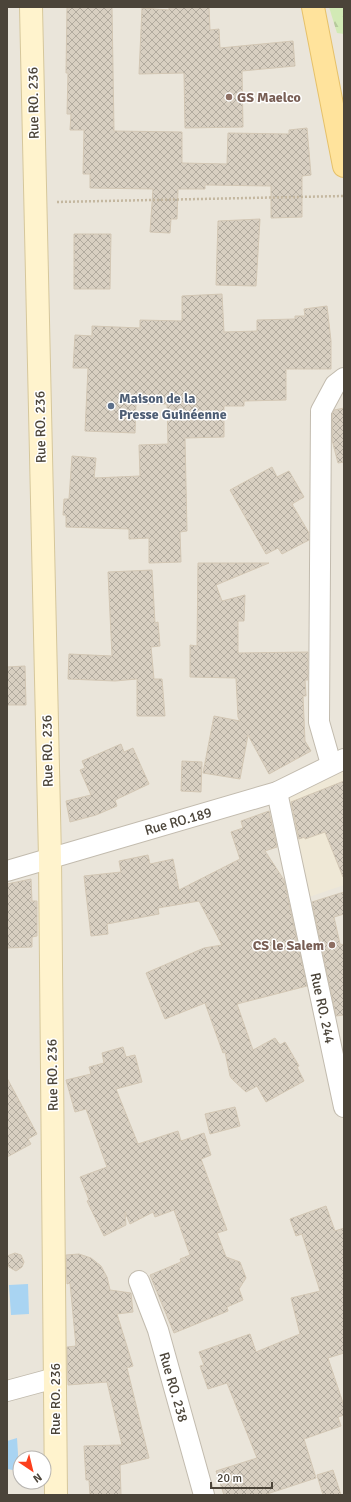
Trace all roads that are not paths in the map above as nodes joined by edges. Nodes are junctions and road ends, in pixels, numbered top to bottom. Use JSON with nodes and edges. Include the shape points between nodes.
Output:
{"nodes":[{"id":1,"x":31,"y":7,"type":"edge"},
{"id":2,"x":313,"y":7,"type":"edge"},
{"id":3,"x":344,"y":166,"type":"edge"},
{"id":4,"x":344,"y":378,"type":"edge"},
{"id":5,"x":338,"y":762,"type":"edge"},
{"id":6,"x":277,"y":792,"type":"junction"},
{"id":7,"x":50,"y":858,"type":"junction"},
{"id":8,"x":7,"y":871,"type":"edge"},
{"id":9,"x":344,"y":1107,"type":"edge"},
{"id":10,"x":139,"y":1281,"type":"dead end"},
{"id":11,"x":55,"y":1378,"type":"junction"},
{"id":12,"x":7,"y":1391,"type":"edge"},
{"id":13,"x":56,"y":1495,"type":"edge"},
{"id":14,"x":204,"y":1495,"type":"edge"}],
"edges":[{"from":1,"to":7,"type":"street","name":"Rue RO. 236"},
{"from":2,"to":3,"type":"main road"},
{"from":4,"to":5,"type":"street","via":[[335,385],[321,411],[319,722]]},
{"from":5,"to":6,"type":"street","name":"Rue RO.189"},
{"from":6,"to":7,"type":"street","name":"Rue RO.189"},
{"from":6,"to":9,"type":"street","name":"Rue RO. 244"},
{"from":7,"to":8,"type":"street","name":"Rue RO.189"},
{"from":7,"to":11,"type":"street","name":"Rue RO. 236"},
{"from":10,"to":14,"type":"street","name":"Rue RO. 238","via":[[158,1330]]},
{"from":11,"to":12,"type":"street"},
{"from":11,"to":13,"type":"street","name":"Rue RO. 236"}]}
